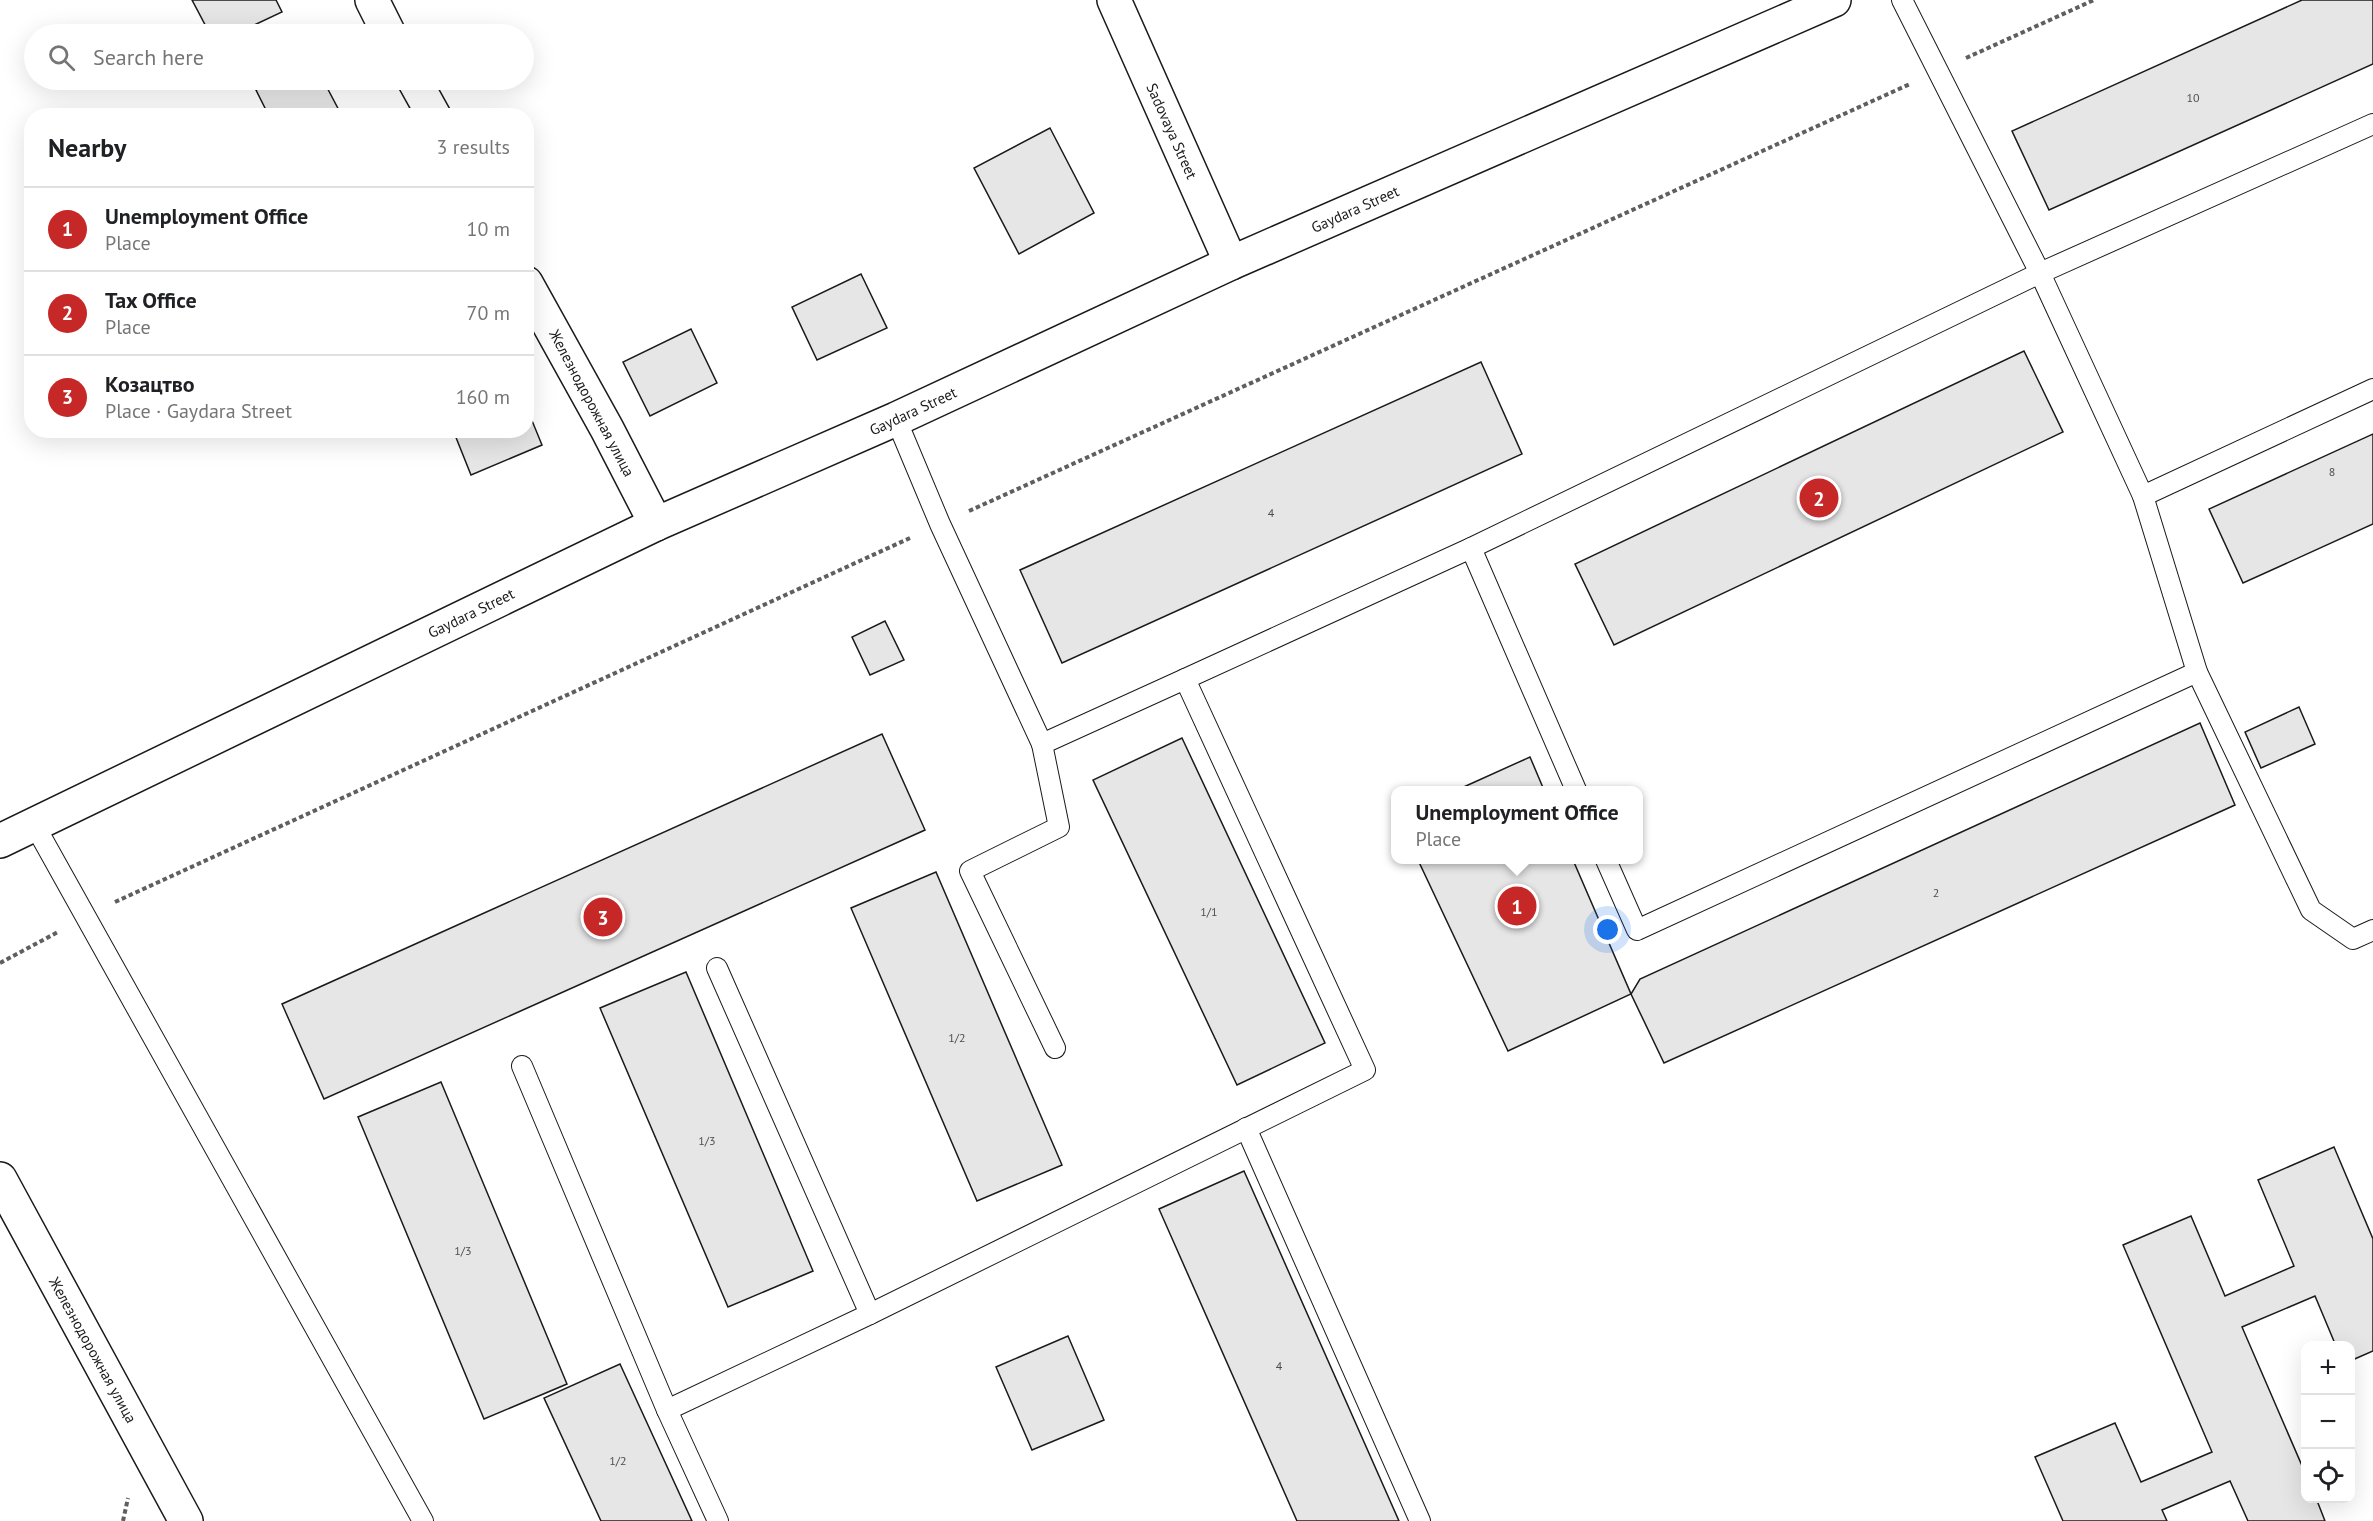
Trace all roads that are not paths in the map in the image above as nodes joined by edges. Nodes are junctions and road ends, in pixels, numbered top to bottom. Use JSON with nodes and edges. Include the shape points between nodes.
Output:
{"nodes":[{"id":1,"x":372,"y":0,"type":"edge"},
{"id":2,"x":1114,"y":0,"type":"edge"},
{"id":3,"x":1834,"y":0,"type":"edge"},
{"id":4,"x":1902,"y":0,"type":"edge"},
{"id":5,"x":384,"y":24,"type":"edge"},
{"id":6,"x":420,"y":90,"type":"edge"},
{"id":7,"x":430,"y":108,"type":"edge"},
{"id":8,"x":2373,"y":124,"type":"edge"},
{"id":9,"x":1231,"y":263,"type":"junction"},
{"id":10,"x":2040,"y":273,"type":"junction"},
{"id":11,"x":534,"y":297,"type":"edge"},
{"id":12,"x":2373,"y":389,"type":"edge"},
{"id":13,"x":896,"y":419,"type":"junction"},
{"id":14,"x":2143,"y":496,"type":"junction"},
{"id":15,"x":656,"y":524,"type":"junction"},
{"id":16,"x":1471,"y":548,"type":"junction"},
{"id":17,"x":2197,"y":672,"type":"junction"},
{"id":18,"x":1185,"y":679,"type":"junction"},
{"id":19,"x":1042,"y":744,"type":"junction"},
{"id":20,"x":1574,"y":786,"type":"edge"},
{"id":21,"x":34,"y":824,"type":"junction"},
{"id":22,"x":0,"y":841,"type":"edge"},
{"id":23,"x":1608,"y":864,"type":"edge"},
{"id":24,"x":2373,"y":930,"type":"edge"},
{"id":25,"x":717,"y":968,"type":"dead end"},
{"id":26,"x":1055,"y":1048,"type":"dead end"},
{"id":27,"x":522,"y":1066,"type":"dead end"},
{"id":28,"x":1246,"y":1128,"type":"junction"},
{"id":29,"x":0,"y":1179,"type":"edge"},
{"id":30,"x":870,"y":1314,"type":"junction"},
{"id":31,"x":667,"y":1410,"type":"junction"},
{"id":32,"x":186,"y":1521,"type":"edge"},
{"id":33,"x":423,"y":1521,"type":"edge"},
{"id":34,"x":717,"y":1521,"type":"edge"},
{"id":35,"x":1420,"y":1521,"type":"edge"}],
"edges":[{"from":1,"to":5,"type":"street"},
{"from":2,"to":9,"type":"street","name":"Sadovaya Street"},
{"from":3,"to":9,"type":"street","name":"Gaydara Street"},
{"from":4,"to":10,"type":"lane"},
{"from":6,"to":7,"type":"street"},
{"from":8,"to":10,"type":"lane"},
{"from":9,"to":13,"type":"street","name":"Gaydara Street"},
{"from":10,"to":14,"type":"lane"},
{"from":10,"to":16,"type":"lane"},
{"from":11,"to":15,"type":"street","name":"Железнодорожная улица"},
{"from":12,"to":14,"type":"lane"},
{"from":13,"to":15,"type":"street","name":"Gaydara Street"},
{"from":13,"to":19,"type":"lane"},
{"from":14,"to":17,"type":"lane"},
{"from":15,"to":21,"type":"street","name":"Gaydara Street"},
{"from":16,"to":18,"type":"lane"},
{"from":16,"to":20,"type":"lane"},
{"from":17,"to":23,"type":"lane","via":[[1637,930]]},
{"from":17,"to":24,"type":"lane","via":[[2311,910],[2353,939]]},
{"from":18,"to":19,"type":"lane"},
{"from":18,"to":28,"type":"lane","via":[[1365,1070]]},
{"from":19,"to":26,"type":"lane","via":[[1059,827],[970,871]]},
{"from":21,"to":22,"type":"street","name":"Gaydara Street"},
{"from":21,"to":33,"type":"lane"},
{"from":25,"to":30,"type":"lane"},
{"from":27,"to":31,"type":"lane"},
{"from":28,"to":30,"type":"lane"},
{"from":28,"to":35,"type":"lane"},
{"from":29,"to":32,"type":"street","name":"Железнодорожная улица"},
{"from":30,"to":31,"type":"lane"},
{"from":31,"to":34,"type":"lane"}]}
